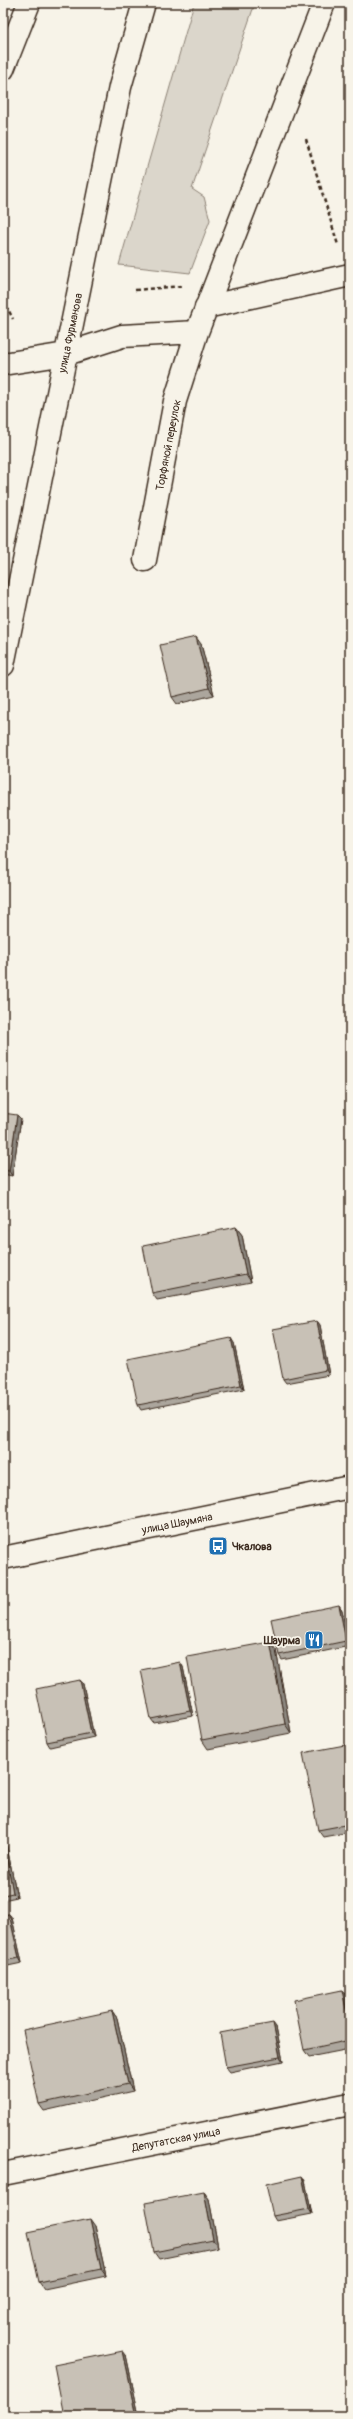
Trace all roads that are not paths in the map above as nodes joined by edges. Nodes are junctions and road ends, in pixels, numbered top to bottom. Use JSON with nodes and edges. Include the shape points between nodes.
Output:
{"nodes":[{"id":1,"x":29,"y":3,"type":"edge"},
{"id":2,"x":144,"y":3,"type":"edge"},
{"id":3,"x":324,"y":3,"type":"edge"},
{"id":4,"x":3,"y":69,"type":"edge"},
{"id":5,"x":348,"y":275,"type":"edge"},
{"id":6,"x":206,"y":307,"type":"junction"},
{"id":7,"x":197,"y":332,"type":"junction"},
{"id":8,"x":66,"y":354,"type":"junction"},
{"id":9,"x":3,"y":364,"type":"edge"},
{"id":10,"x":145,"y":560,"type":"dead end"},
{"id":11,"x":3,"y":666,"type":"edge"},
{"id":12,"x":350,"y":1487,"type":"edge"},
{"id":13,"x":3,"y":1558,"type":"edge"},
{"id":14,"x":350,"y":2104,"type":"edge"},
{"id":15,"x":3,"y":2174,"type":"edge"}],
"edges":[{"from":1,"to":4,"type":"street"},
{"from":2,"to":8,"type":"street","name":"улица Фурманова","via":[[120,87]]},
{"from":3,"to":6,"type":"street","name":"Торфяной переулок"},
{"from":5,"to":6,"type":"street"},
{"from":6,"to":7,"type":"street","name":"Торфяной переулок"},
{"from":7,"to":8,"type":"street","via":[[122,336]]},
{"from":7,"to":10,"type":"street","name":"Торфяной переулок","via":[[176,401]]},
{"from":8,"to":9,"type":"street"},
{"from":8,"to":11,"type":"street","name":"улица Фурманова"},
{"from":12,"to":13,"type":"street","name":"улица Шаумяна"},
{"from":14,"to":15,"type":"street","name":"Депутатская улица"}]}
